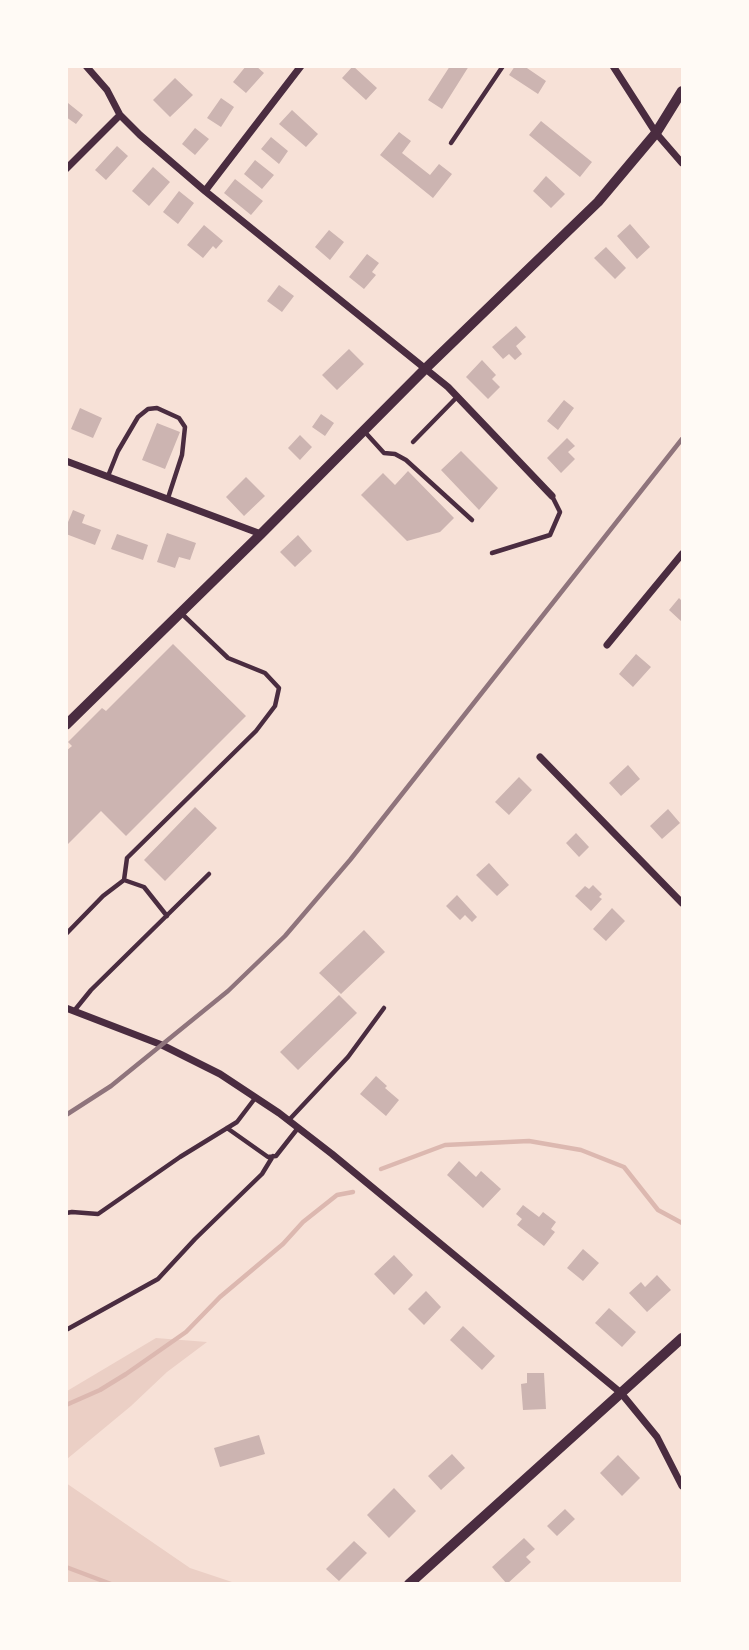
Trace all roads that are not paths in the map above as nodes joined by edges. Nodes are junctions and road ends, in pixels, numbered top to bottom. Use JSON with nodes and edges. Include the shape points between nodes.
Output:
{"nodes":[{"id":1,"x":86,"y":66,"type":"edge"},
{"id":2,"x":301,"y":66,"type":"edge"},
{"id":3,"x":503,"y":66,"type":"edge"},
{"id":4,"x":612,"y":66,"type":"edge"},
{"id":5,"x":682,"y":91,"type":"edge"},
{"id":6,"x":120,"y":114,"type":"junction"},
{"id":7,"x":656,"y":132,"type":"junction"},
{"id":8,"x":452,"y":143,"type":"dead end"},
{"id":9,"x":682,"y":163,"type":"edge"},
{"id":10,"x":66,"y":169,"type":"edge"},
{"id":11,"x":205,"y":191,"type":"junction"},
{"id":12,"x":425,"y":369,"type":"junction"},
{"id":13,"x":457,"y":397,"type":"junction"},
{"id":14,"x":364,"y":430,"type":"junction"},
{"id":15,"x":413,"y":442,"type":"dead end"},
{"id":16,"x":66,"y":461,"type":"edge"},
{"id":17,"x":108,"y":476,"type":"junction"},
{"id":18,"x":552,"y":496,"type":"joint"},
{"id":19,"x":168,"y":498,"type":"junction"},
{"id":20,"x":472,"y":520,"type":"dead end"},
{"id":21,"x":261,"y":534,"type":"junction"},
{"id":22,"x":492,"y":553,"type":"dead end"},
{"id":23,"x":682,"y":555,"type":"edge"},
{"id":24,"x":181,"y":613,"type":"junction"},
{"id":25,"x":607,"y":645,"type":"dead end"},
{"id":26,"x":72,"y":712,"type":"edge"},
{"id":27,"x":66,"y":725,"type":"edge"},
{"id":28,"x":540,"y":757,"type":"dead end"},
{"id":29,"x":209,"y":874,"type":"dead end"},
{"id":30,"x":124,"y":880,"type":"junction"},
{"id":31,"x":682,"y":903,"type":"edge"},
{"id":32,"x":167,"y":916,"type":"junction"},
{"id":33,"x":66,"y":934,"type":"edge"},
{"id":34,"x":384,"y":1008,"type":"dead end"},
{"id":35,"x":71,"y":1009,"type":"edge"},
{"id":36,"x":256,"y":1097,"type":"junction"},
{"id":37,"x":288,"y":1121,"type":"junction"},
{"id":38,"x":227,"y":1128,"type":"junction"},
{"id":39,"x":298,"y":1128,"type":"junction"},
{"id":40,"x":273,"y":1156,"type":"junction"},
{"id":41,"x":66,"y":1213,"type":"edge"},
{"id":42,"x":66,"y":1329,"type":"edge"},
{"id":43,"x":682,"y":1338,"type":"edge"},
{"id":44,"x":621,"y":1393,"type":"junction"},
{"id":45,"x":682,"y":1486,"type":"edge"},
{"id":46,"x":409,"y":1584,"type":"edge"}],
"edges":[{"from":1,"to":6,"type":"street"},
{"from":2,"to":11,"type":"street"},
{"from":3,"to":8,"type":"lane"},
{"from":4,"to":7,"type":"street"},
{"from":5,"to":7,"type":"street"},
{"from":6,"to":10,"type":"street"},
{"from":6,"to":11,"type":"street"},
{"from":7,"to":9,"type":"street"},
{"from":7,"to":12,"type":"street","via":[[598,202]]},
{"from":11,"to":12,"type":"street"},
{"from":12,"to":13,"type":"street"},
{"from":12,"to":14,"type":"street"},
{"from":13,"to":15,"type":"lane"},
{"from":13,"to":18,"type":"street"},
{"from":14,"to":20,"type":"lane","via":[[384,453],[406,460]]},
{"from":14,"to":21,"type":"street"},
{"from":16,"to":17,"type":"street"},
{"from":17,"to":19,"type":"street"},
{"from":17,"to":19,"type":"lane","via":[[138,417],[157,408],[179,418],[185,427],[182,455]]},
{"from":18,"to":22,"type":"lane","via":[[560,512],[550,535]]},
{"from":19,"to":21,"type":"street"},
{"from":21,"to":24,"type":"street"},
{"from":23,"to":25,"type":"street"},
{"from":24,"to":26,"type":"street"},
{"from":24,"to":30,"type":"lane","via":[[228,658],[265,673],[279,688],[275,706],[256,731],[127,858]]},
{"from":26,"to":27,"type":"street"},
{"from":28,"to":31,"type":"street"},
{"from":29,"to":32,"type":"lane"},
{"from":30,"to":32,"type":"lane","via":[[144,887]]},
{"from":30,"to":33,"type":"lane"},
{"from":32,"to":35,"type":"lane"},
{"from":34,"to":37,"type":"lane","via":[[348,1057]]},
{"from":35,"to":36,"type":"street","via":[[162,1045]]},
{"from":36,"to":37,"type":"street"},
{"from":36,"to":38,"type":"lane"},
{"from":37,"to":39,"type":"street"},
{"from":38,"to":40,"type":"lane"},
{"from":38,"to":41,"type":"lane","via":[[98,1214]]},
{"from":39,"to":40,"type":"lane"},
{"from":39,"to":44,"type":"street"},
{"from":40,"to":42,"type":"lane","via":[[262,1174],[158,1279]]},
{"from":43,"to":44,"type":"street"},
{"from":44,"to":45,"type":"street","via":[[657,1437]]},
{"from":44,"to":46,"type":"street"}]}
